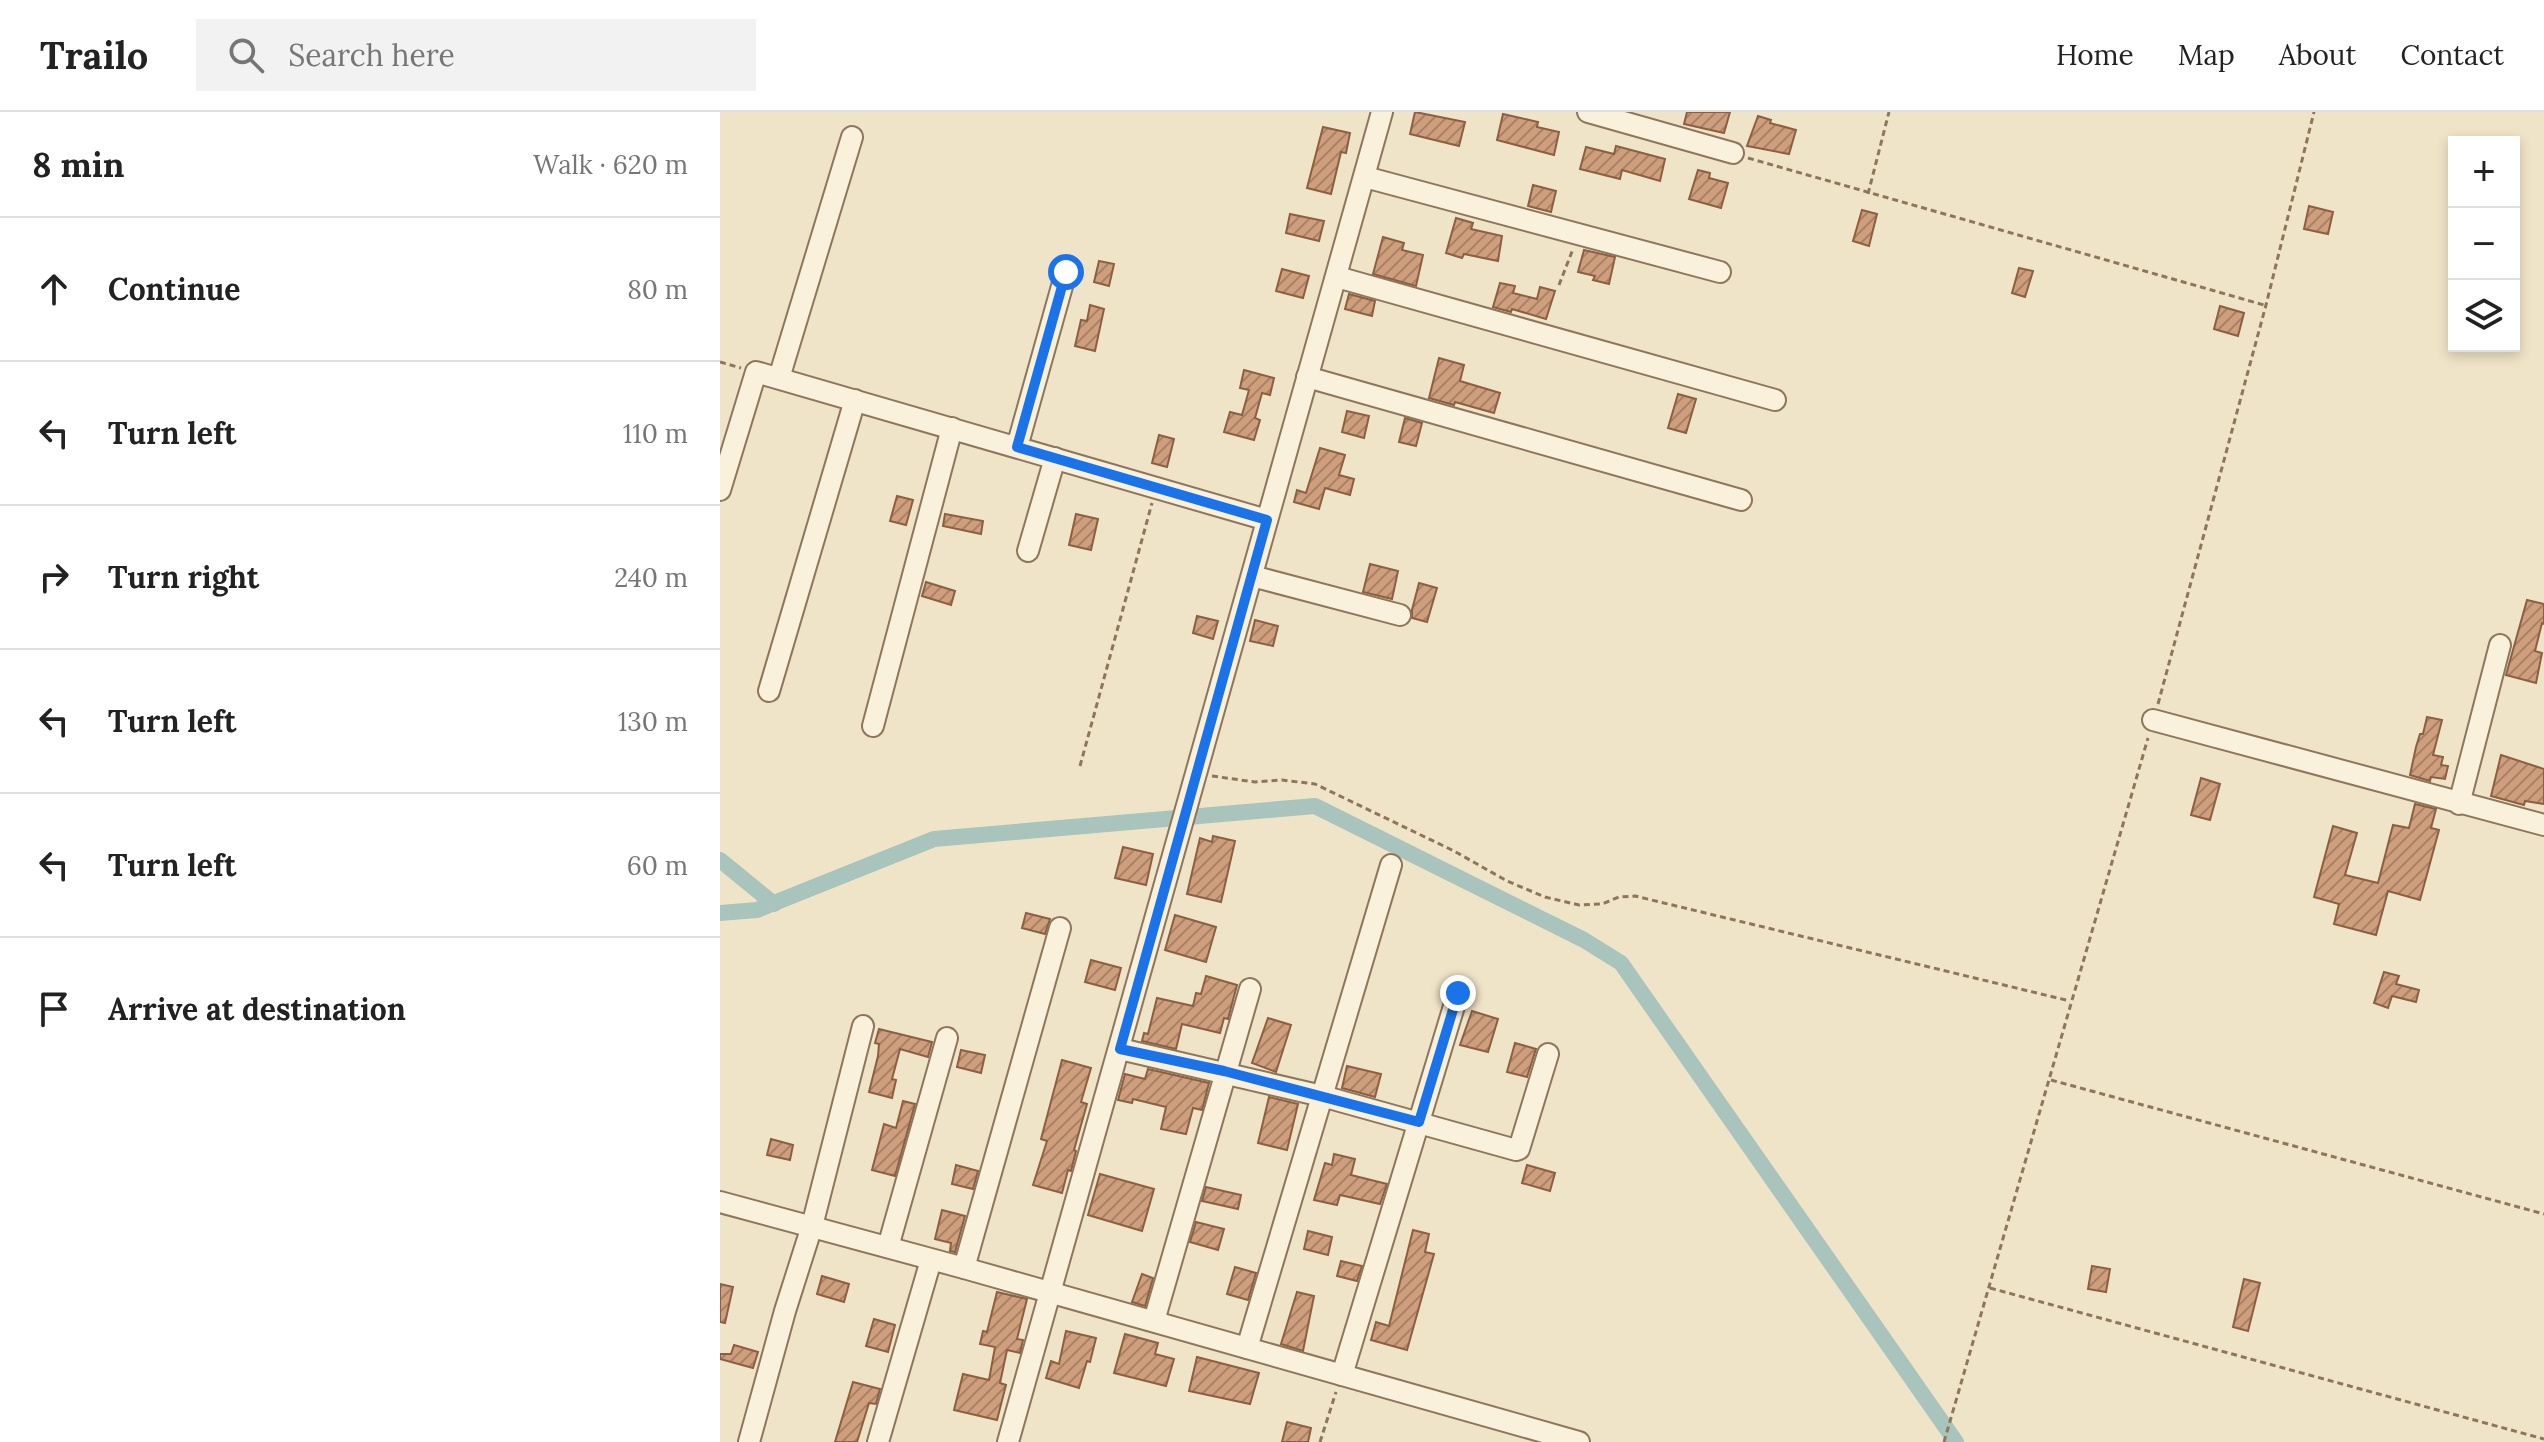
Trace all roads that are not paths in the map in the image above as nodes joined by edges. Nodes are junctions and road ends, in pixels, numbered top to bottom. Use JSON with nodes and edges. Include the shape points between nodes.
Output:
{"nodes":[{"id":1,"x":1382,"y":112,"type":"edge"},
{"id":2,"x":1588,"y":112,"type":"edge"},
{"id":3,"x":852,"y":137,"type":"dead end"},
{"id":4,"x":1733,"y":153,"type":"road end"},
{"id":5,"x":1365,"y":177,"type":"junction"},
{"id":6,"x":1066,"y":272,"type":"dead end"},
{"id":7,"x":1720,"y":272,"type":"dead end"},
{"id":8,"x":1337,"y":277,"type":"junction"},
{"id":9,"x":1307,"y":377,"type":"junction"},
{"id":10,"x":779,"y":378,"type":"junction"},
{"id":11,"x":855,"y":400,"type":"junction"},
{"id":12,"x":1775,"y":400,"type":"dead end"},
{"id":13,"x":952,"y":428,"type":"junction"},
{"id":14,"x":1017,"y":447,"type":"junction"},
{"id":15,"x":1055,"y":458,"type":"junction"},
{"id":16,"x":720,"y":490,"type":"edge"},
{"id":17,"x":1741,"y":500,"type":"dead end"},
{"id":18,"x":1267,"y":520,"type":"junction"},
{"id":19,"x":1028,"y":551,"type":"dead end"},
{"id":20,"x":1252,"y":576,"type":"junction"},
{"id":21,"x":1400,"y":615,"type":"dead end"},
{"id":22,"x":2500,"y":645,"type":"dead end"},
{"id":23,"x":769,"y":691,"type":"dead end"},
{"id":24,"x":2153,"y":720,"type":"dead end"},
{"id":25,"x":873,"y":726,"type":"dead end"},
{"id":26,"x":2459,"y":804,"type":"junction"},
{"id":27,"x":2544,"y":825,"type":"edge"},
{"id":28,"x":1391,"y":865,"type":"dead end"},
{"id":29,"x":1060,"y":928,"type":"dead end"},
{"id":30,"x":1250,"y":989,"type":"dead end"},
{"id":31,"x":1458,"y":993,"type":"dead end"},
{"id":32,"x":863,"y":1026,"type":"dead end"},
{"id":33,"x":947,"y":1038,"type":"dead end"},
{"id":34,"x":1120,"y":1049,"type":"junction"},
{"id":35,"x":1548,"y":1054,"type":"dead end"},
{"id":36,"x":1224,"y":1071,"type":"junction"},
{"id":37,"x":1322,"y":1096,"type":"junction"},
{"id":38,"x":1419,"y":1122,"type":"junction"},
{"id":39,"x":720,"y":1202,"type":"edge"},
{"id":40,"x":812,"y":1226,"type":"junction"},
{"id":41,"x":888,"y":1247,"type":"junction"},
{"id":42,"x":931,"y":1260,"type":"junction"},
{"id":43,"x":964,"y":1268,"type":"junction"},
{"id":44,"x":1050,"y":1293,"type":"junction"},
{"id":45,"x":1154,"y":1321,"type":"junction"},
{"id":46,"x":1247,"y":1348,"type":"junction"},
{"id":47,"x":1342,"y":1375,"type":"junction"},
{"id":48,"x":749,"y":1442,"type":"edge"},
{"id":49,"x":878,"y":1442,"type":"edge"},
{"id":50,"x":1008,"y":1442,"type":"edge"},
{"id":51,"x":1579,"y":1442,"type":"edge"}],
"edges":[{"from":1,"to":5,"type":"street"},
{"from":2,"to":4,"type":"street"},
{"from":3,"to":10,"type":"street"},
{"from":5,"to":7,"type":"street"},
{"from":5,"to":8,"type":"street"},
{"from":6,"to":14,"type":"street"},
{"from":8,"to":9,"type":"street"},
{"from":8,"to":12,"type":"street"},
{"from":9,"to":17,"type":"street"},
{"from":9,"to":18,"type":"street"},
{"from":10,"to":11,"type":"street"},
{"from":10,"to":16,"type":"street","via":[[756,372]]},
{"from":11,"to":13,"type":"street"},
{"from":11,"to":23,"type":"street"},
{"from":13,"to":14,"type":"street"},
{"from":13,"to":25,"type":"street"},
{"from":14,"to":15,"type":"street"},
{"from":15,"to":18,"type":"street"},
{"from":15,"to":19,"type":"street"},
{"from":18,"to":20,"type":"street"},
{"from":20,"to":21,"type":"street"},
{"from":20,"to":34,"type":"street"},
{"from":22,"to":26,"type":"street"},
{"from":24,"to":26,"type":"street"},
{"from":26,"to":27,"type":"street"},
{"from":28,"to":37,"type":"street"},
{"from":29,"to":43,"type":"street"},
{"from":30,"to":36,"type":"street"},
{"from":31,"to":38,"type":"street"},
{"from":32,"to":40,"type":"street"},
{"from":33,"to":41,"type":"street"},
{"from":34,"to":36,"type":"street"},
{"from":34,"to":44,"type":"street"},
{"from":35,"to":38,"type":"street","via":[[1519,1149]]},
{"from":36,"to":37,"type":"street"},
{"from":36,"to":45,"type":"street"},
{"from":37,"to":38,"type":"street"},
{"from":37,"to":46,"type":"street"},
{"from":38,"to":47,"type":"street"},
{"from":39,"to":40,"type":"street"},
{"from":40,"to":41,"type":"street"},
{"from":40,"to":48,"type":"street"},
{"from":41,"to":42,"type":"street"},
{"from":42,"to":43,"type":"street"},
{"from":42,"to":49,"type":"street"},
{"from":43,"to":44,"type":"street"},
{"from":44,"to":45,"type":"street"},
{"from":44,"to":50,"type":"street"},
{"from":45,"to":46,"type":"street"},
{"from":46,"to":47,"type":"street"},
{"from":47,"to":51,"type":"street"}]}
